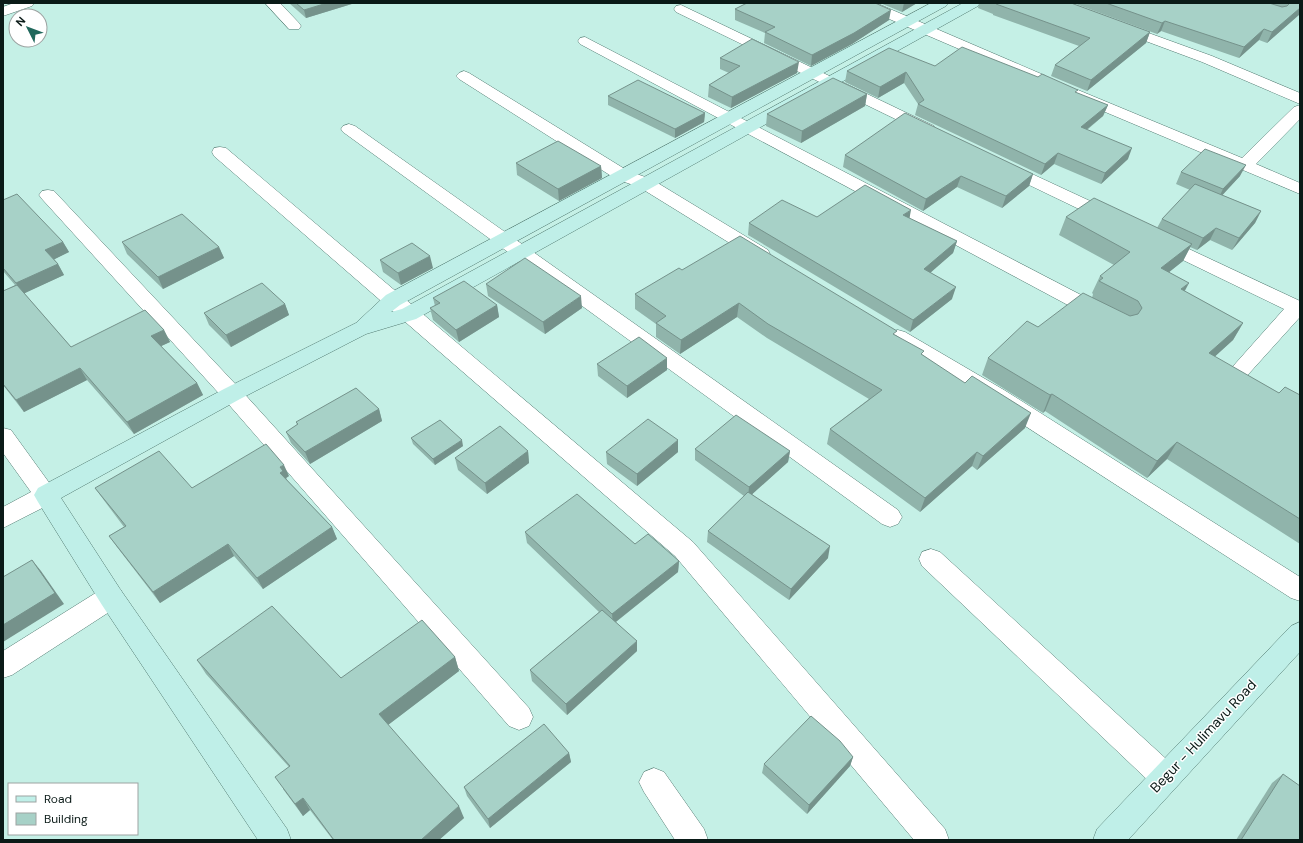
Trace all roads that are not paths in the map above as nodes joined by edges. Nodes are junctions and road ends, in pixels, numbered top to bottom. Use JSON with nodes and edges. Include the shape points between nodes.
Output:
{"nodes":[{"id":1,"x":27,"y":3,"type":"edge"},
{"id":2,"x":272,"y":3,"type":"edge"},
{"id":3,"x":864,"y":3,"type":"edge"},
{"id":4,"x":941,"y":3,"type":"edge"},
{"id":5,"x":973,"y":3,"type":"edge"},
{"id":6,"x":681,"y":9,"type":"dead end"},
{"id":7,"x":3,"y":12,"type":"edge"},
{"id":8,"x":907,"y":21,"type":"junction"},
{"id":9,"x":1107,"y":22,"type":"edge"},
{"id":10,"x":294,"y":26,"type":"dead end"},
{"id":11,"x":925,"y":29,"type":"junction"},
{"id":12,"x":586,"y":41,"type":"dead end"},
{"id":13,"x":812,"y":73,"type":"junction"},
{"id":14,"x":464,"y":76,"type":"dead end"},
{"id":15,"x":830,"y":82,"type":"junction"},
{"id":16,"x":1300,"y":99,"type":"edge"},
{"id":17,"x":1300,"y":110,"type":"edge"},
{"id":18,"x":730,"y":117,"type":"junction"},
{"id":19,"x":748,"y":127,"type":"junction"},
{"id":20,"x":350,"y":129,"type":"dead end"},
{"id":21,"x":945,"y":137,"type":"edge"},
{"id":22,"x":220,"y":152,"type":"dead end"},
{"id":23,"x":988,"y":158,"type":"edge"},
{"id":24,"x":1244,"y":166,"type":"junction"},
{"id":25,"x":622,"y":175,"type":"junction"},
{"id":26,"x":645,"y":183,"type":"junction"},
{"id":27,"x":1300,"y":189,"type":"edge"},
{"id":28,"x":48,"y":194,"type":"dead end"},
{"id":29,"x":1124,"y":224,"type":"edge"},
{"id":30,"x":1146,"y":235,"type":"edge"},
{"id":31,"x":504,"y":239,"type":"junction"},
{"id":32,"x":522,"y":252,"type":"junction"},
{"id":33,"x":779,"y":266,"type":"edge"},
{"id":34,"x":393,"y":300,"type":"junction"},
{"id":35,"x":1298,"y":308,"type":"edge"},
{"id":36,"x":409,"y":314,"type":"junction"},
{"id":37,"x":1115,"y":322,"type":"edge"},
{"id":38,"x":881,"y":327,"type":"edge"},
{"id":39,"x":359,"y":329,"type":"junction"},
{"id":40,"x":1238,"y":373,"type":"edge"},
{"id":41,"x":232,"y":394,"type":"junction"},
{"id":42,"x":3,"y":436,"type":"edge"},
{"id":43,"x":46,"y":496,"type":"junction"},
{"id":44,"x":890,"y":517,"type":"dead end"},
{"id":45,"x":3,"y":518,"type":"edge"},
{"id":46,"x":931,"y":559,"type":"dead end"},
{"id":47,"x":1300,"y":590,"type":"edge"},
{"id":48,"x":111,"y":597,"type":"junction"},
{"id":49,"x":1300,"y":634,"type":"edge"},
{"id":50,"x":3,"y":666,"type":"edge"},
{"id":51,"x":519,"y":717,"type":"dead end"},
{"id":52,"x":1165,"y":777,"type":"junction"},
{"id":53,"x":654,"y":782,"type":"dead end"},
{"id":54,"x":276,"y":840,"type":"edge"},
{"id":55,"x":693,"y":840,"type":"edge"},
{"id":56,"x":934,"y":840,"type":"edge"},
{"id":57,"x":1108,"y":840,"type":"edge"}],
"edges":[{"from":1,"to":7,"type":"street"},
{"from":2,"to":10,"type":"street"},
{"from":3,"to":8,"type":"street"},
{"from":4,"to":8,"type":"street"},
{"from":5,"to":11,"type":"street"},
{"from":6,"to":13,"type":"street"},
{"from":8,"to":11,"type":"street"},
{"from":8,"to":13,"type":"street"},
{"from":9,"to":16,"type":"street","via":[[1289,88]]},
{"from":11,"to":15,"type":"street"},
{"from":11,"to":24,"type":"street"},
{"from":12,"to":18,"type":"street"},
{"from":13,"to":15,"type":"street"},
{"from":13,"to":18,"type":"street"},
{"from":14,"to":25,"type":"street"},
{"from":15,"to":19,"type":"street"},
{"from":15,"to":21,"type":"street"},
{"from":17,"to":24,"type":"street"},
{"from":18,"to":19,"type":"street"},
{"from":18,"to":25,"type":"street"},
{"from":19,"to":26,"type":"street"},
{"from":19,"to":37,"type":"street"},
{"from":20,"to":31,"type":"street"},
{"from":22,"to":34,"type":"street"},
{"from":23,"to":29,"type":"street"},
{"from":24,"to":27,"type":"street"},
{"from":25,"to":26,"type":"street"},
{"from":25,"to":31,"type":"street"},
{"from":26,"to":32,"type":"street"},
{"from":26,"to":33,"type":"street"},
{"from":28,"to":41,"type":"street"},
{"from":30,"to":35,"type":"street"},
{"from":31,"to":32,"type":"street"},
{"from":31,"to":34,"type":"street"},
{"from":32,"to":36,"type":"street"},
{"from":32,"to":44,"type":"street"},
{"from":34,"to":36,"type":"street"},
{"from":34,"to":39,"type":"street"},
{"from":35,"to":40,"type":"street"},
{"from":36,"to":39,"type":"street"},
{"from":36,"to":56,"type":"street","via":[[684,549]]},
{"from":38,"to":47,"type":"street","via":[[996,396]]},
{"from":39,"to":41,"type":"street"},
{"from":41,"to":43,"type":"street"},
{"from":41,"to":51,"type":"street"},
{"from":42,"to":43,"type":"street"},
{"from":43,"to":45,"type":"street"},
{"from":43,"to":48,"type":"street"},
{"from":46,"to":52,"type":"street"},
{"from":48,"to":50,"type":"street"},
{"from":48,"to":54,"type":"street"},
{"from":49,"to":52,"type":"street","name":"Begur - Hulimavu Road"},
{"from":52,"to":57,"type":"street","name":"Begur - Hulimavu Road"},
{"from":53,"to":55,"type":"street"}]}
